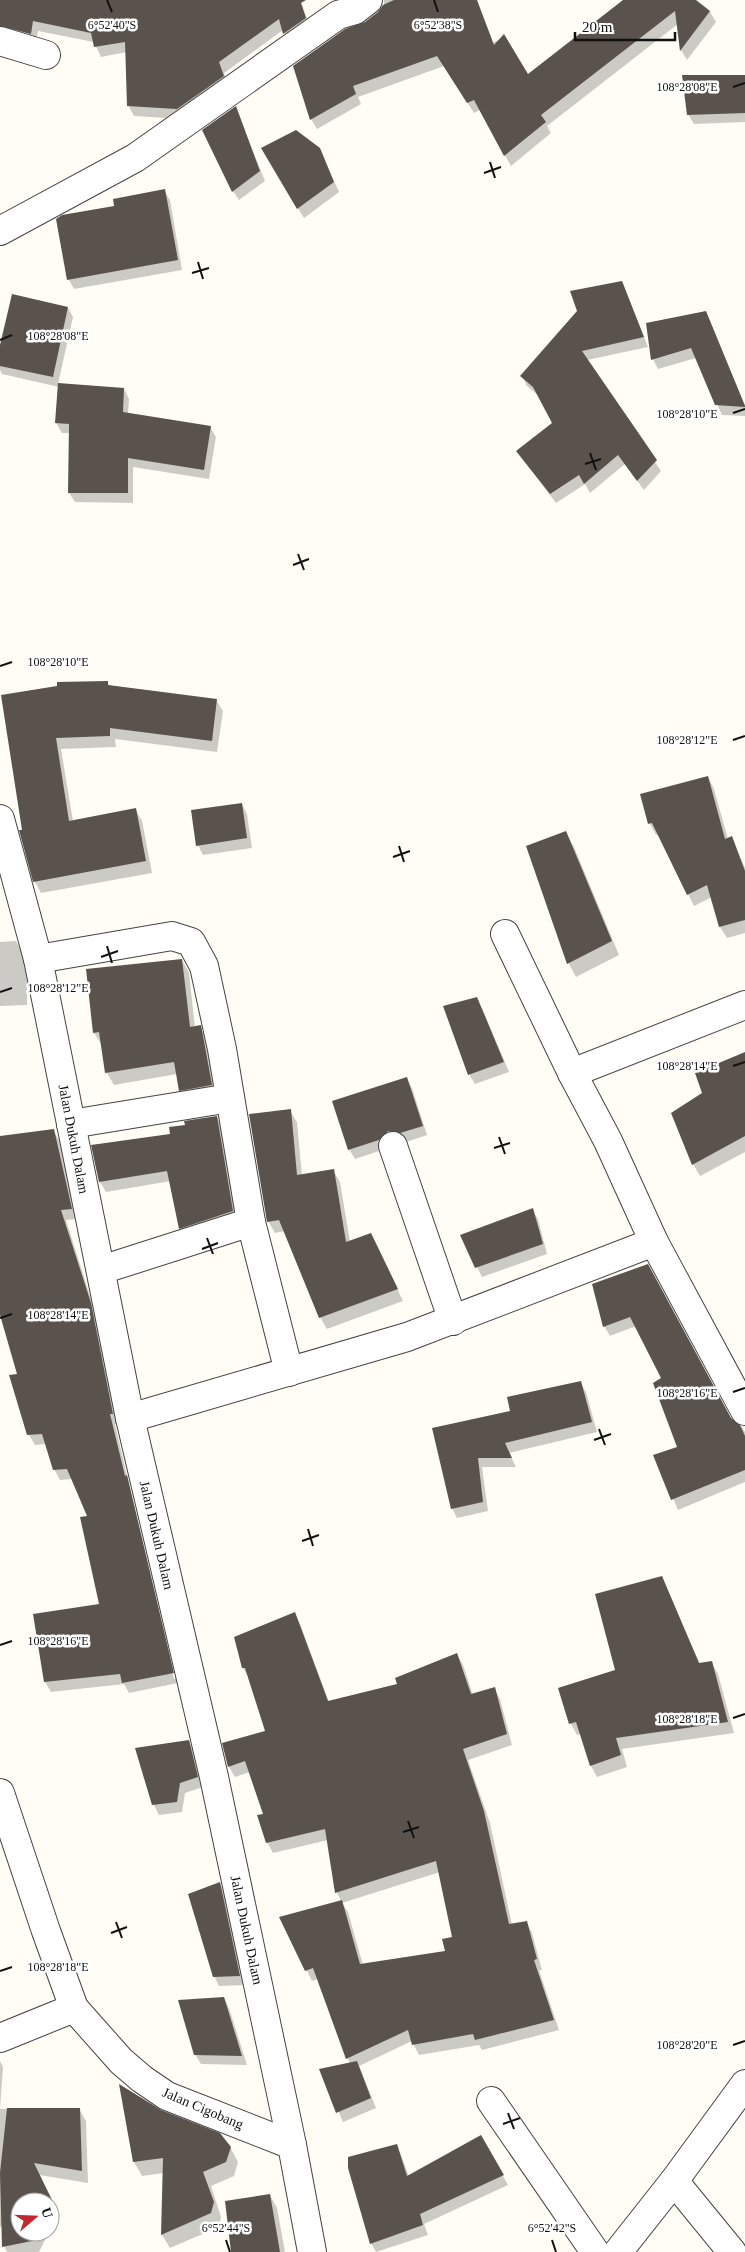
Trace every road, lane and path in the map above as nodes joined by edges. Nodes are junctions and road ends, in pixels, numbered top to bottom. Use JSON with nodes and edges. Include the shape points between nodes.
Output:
{"nodes":[{"id":1,"x":366,"y":1,"type":"edge"},
{"id":2,"x":0,"y":41,"type":"edge"},
{"id":3,"x":46,"y":55,"type":"dead end"},
{"id":4,"x":0,"y":230,"type":"edge"},
{"id":5,"x":0,"y":819,"type":"edge"},
{"id":6,"x":505,"y":934,"type":"dead end"},
{"id":7,"x":38,"y":959,"type":"junction"},
{"id":8,"x":745,"y":1005,"type":"edge"},
{"id":9,"x":572,"y":1073,"type":"junction"},
{"id":10,"x":230,"y":1098,"type":"junction"},
{"id":11,"x":71,"y":1124,"type":"junction"},
{"id":12,"x":393,"y":1146,"type":"dead end"},
{"id":13,"x":251,"y":1222,"type":"junction"},
{"id":14,"x":654,"y":1242,"type":"junction"},
{"id":15,"x":100,"y":1270,"type":"junction"},
{"id":16,"x":453,"y":1321,"type":"junction"},
{"id":17,"x":289,"y":1372,"type":"junction"},
{"id":18,"x":745,"y":1411,"type":"edge"},
{"id":19,"x":130,"y":1418,"type":"junction"},
{"id":20,"x":0,"y":1793,"type":"edge"},
{"id":21,"x":74,"y":2008,"type":"junction"},
{"id":22,"x":0,"y":2038,"type":"edge"},
{"id":23,"x":745,"y":2084,"type":"edge"},
{"id":24,"x":491,"y":2101,"type":"dead end"},
{"id":25,"x":292,"y":2145,"type":"junction"},
{"id":26,"x":674,"y":2181,"type":"junction"},
{"id":27,"x":312,"y":2252,"type":"edge"},
{"id":28,"x":595,"y":2252,"type":"edge"},
{"id":29,"x":618,"y":2252,"type":"edge"},
{"id":30,"x":732,"y":2252,"type":"edge"}],
"edges":[{"from":1,"to":4,"type":"street","via":[[355,10],[338,15],[135,158]]},
{"from":2,"to":3,"type":"street"},
{"from":5,"to":7,"type":"street","name":"Jalan Dukuh Dalam"},
{"from":6,"to":9,"type":"street"},
{"from":7,"to":10,"type":"street","via":[[172,936],[191,942],[204,966]]},
{"from":7,"to":11,"type":"street","name":"Jalan Dukuh Dalam"},
{"from":8,"to":9,"type":"street"},
{"from":9,"to":14,"type":"street","via":[[608,1141]]},
{"from":10,"to":11,"type":"street"},
{"from":10,"to":13,"type":"street"},
{"from":11,"to":15,"type":"street","name":"Jalan Dukuh Dalam"},
{"from":12,"to":16,"type":"street"},
{"from":13,"to":15,"type":"street"},
{"from":13,"to":17,"type":"street"},
{"from":14,"to":16,"type":"street"},
{"from":14,"to":18,"type":"street"},
{"from":15,"to":19,"type":"street","name":"Jalan Dukuh Dalam"},
{"from":16,"to":17,"type":"street"},
{"from":17,"to":19,"type":"street"},
{"from":19,"to":25,"type":"street","name":"Jalan Dukuh Dalam","via":[[214,1777]]},
{"from":20,"to":21,"type":"street"},
{"from":21,"to":22,"type":"street"},
{"from":21,"to":25,"type":"street","name":"Jalan Cigobang","via":[[121,2061],[167,2096]]},
{"from":23,"to":26,"type":"street"},
{"from":24,"to":28,"type":"street"},
{"from":25,"to":27,"type":"street","name":"Jalan Dukuh Dalam"},
{"from":26,"to":29,"type":"street"},
{"from":26,"to":30,"type":"street"}]}
